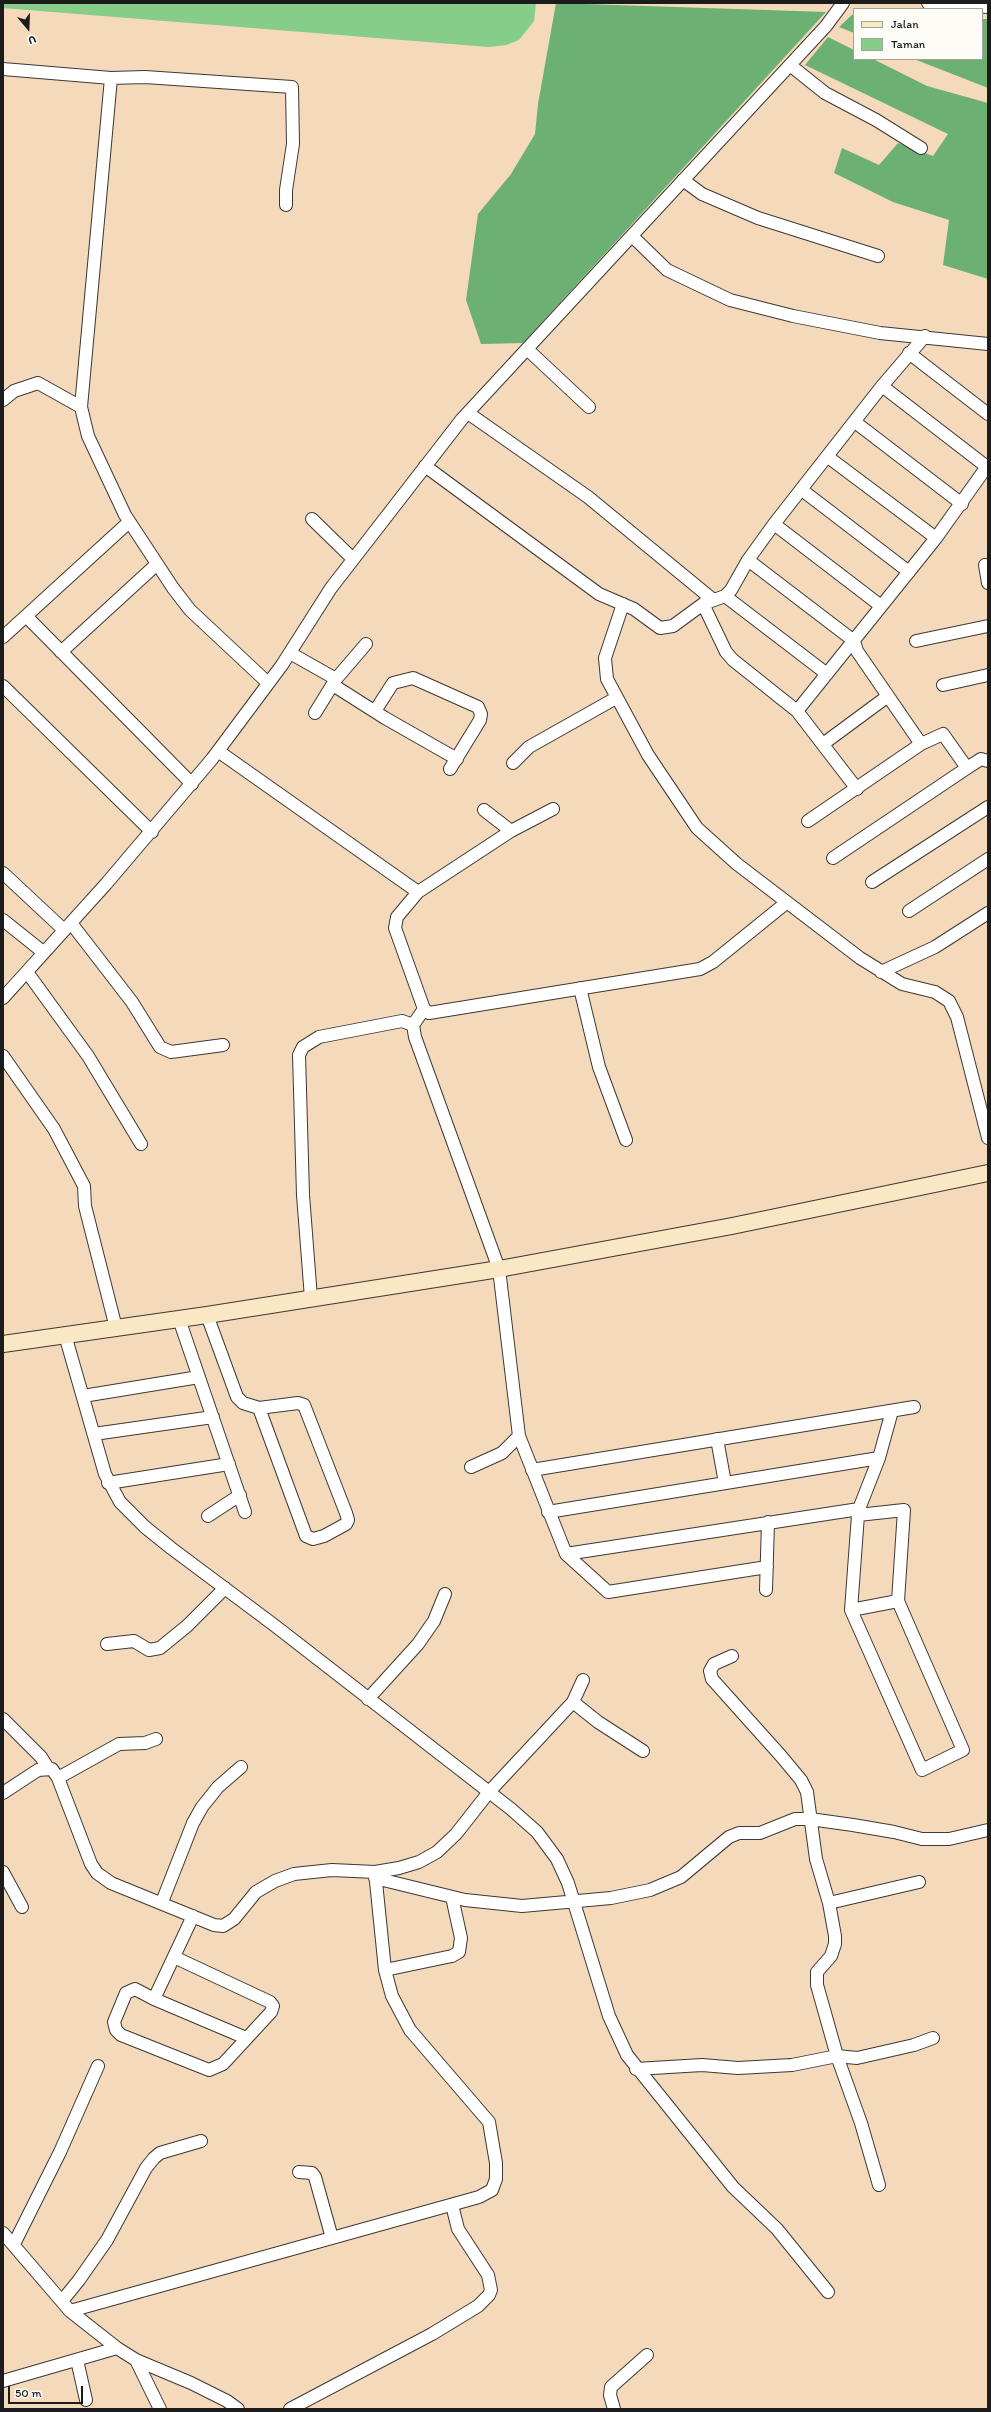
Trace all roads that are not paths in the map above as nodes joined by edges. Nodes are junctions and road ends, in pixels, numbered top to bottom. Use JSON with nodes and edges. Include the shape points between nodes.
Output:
{"nodes":[{"id":1,"x":843,"y":3,"type":"edge"},
{"id":2,"x":928,"y":3,"type":"edge"},
{"id":3,"x":988,"y":7,"type":"edge"},
{"id":4,"x":790,"y":65,"type":"junction"},
{"id":5,"x":3,"y":69,"type":"edge"},
{"id":6,"x":111,"y":78,"type":"junction"},
{"id":7,"x":921,"y":148,"type":"dead end"},
{"id":8,"x":684,"y":180,"type":"junction"},
{"id":9,"x":286,"y":205,"type":"dead end"},
{"id":10,"x":632,"y":236,"type":"junction"},
{"id":11,"x":878,"y":256,"type":"dead end"},
{"id":12,"x":925,"y":336,"type":"junction"},
{"id":13,"x":988,"y":344,"type":"edge"},
{"id":14,"x":527,"y":349,"type":"junction"},
{"id":15,"x":908,"y":353,"type":"junction"},
{"id":16,"x":882,"y":386,"type":"junction"},
{"id":17,"x":3,"y":400,"type":"edge"},
{"id":18,"x":81,"y":407,"type":"junction"},
{"id":19,"x":588,"y":407,"type":"dead end"},
{"id":20,"x":468,"y":413,"type":"junction"},
{"id":21,"x":988,"y":414,"type":"edge"},
{"id":22,"x":855,"y":422,"type":"junction"},
{"id":23,"x":828,"y":457,"type":"junction"},
{"id":24,"x":425,"y":466,"type":"junction"},
{"id":25,"x":987,"y":466,"type":"edge"},
{"id":26,"x":802,"y":490,"type":"junction"},
{"id":27,"x":962,"y":504,"type":"junction"},
{"id":28,"x":312,"y":519,"type":"dead end"},
{"id":29,"x":129,"y":522,"type":"junction"},
{"id":30,"x":774,"y":524,"type":"junction"},
{"id":31,"x":936,"y":538,"type":"junction"},
{"id":32,"x":353,"y":559,"type":"junction"},
{"id":33,"x":748,"y":560,"type":"junction"},
{"id":34,"x":157,"y":564,"type":"junction"},
{"id":35,"x":985,"y":565,"type":"dead end"},
{"id":36,"x":908,"y":572,"type":"junction"},
{"id":37,"x":988,"y":583,"type":"edge"},
{"id":38,"x":725,"y":596,"type":"junction"},
{"id":39,"x":707,"y":602,"type":"junction"},
{"id":40,"x":623,"y":604,"type":"junction"},
{"id":41,"x":881,"y":606,"type":"junction"},
{"id":42,"x":26,"y":616,"type":"junction"},
{"id":43,"x":988,"y":626,"type":"edge"},
{"id":44,"x":3,"y":636,"type":"edge"},
{"id":45,"x":854,"y":641,"type":"junction"},
{"id":46,"x":916,"y":641,"type":"dead end"},
{"id":47,"x":366,"y":644,"type":"dead end"},
{"id":48,"x":61,"y":652,"type":"junction"},
{"id":49,"x":290,"y":653,"type":"junction"},
{"id":50,"x":827,"y":674,"type":"junction"},
{"id":51,"x":988,"y":675,"type":"edge"},
{"id":52,"x":335,"y":682,"type":"junction"},
{"id":53,"x":268,"y":683,"type":"junction"},
{"id":54,"x":943,"y":685,"type":"dead end"},
{"id":55,"x":3,"y":686,"type":"edge"},
{"id":56,"x":888,"y":696,"type":"junction"},
{"id":57,"x":616,"y":698,"type":"junction"},
{"id":58,"x":375,"y":711,"type":"junction"},
{"id":59,"x":797,"y":711,"type":"junction"},
{"id":60,"x":315,"y":713,"type":"dead end"},
{"id":61,"x":823,"y":744,"type":"junction"},
{"id":62,"x":921,"y":744,"type":"junction"},
{"id":63,"x":218,"y":752,"type":"junction"},
{"id":64,"x":457,"y":759,"type":"junction"},
{"id":65,"x":988,"y":761,"type":"edge"},
{"id":66,"x":512,"y":763,"type":"dead end"},
{"id":67,"x":967,"y":768,"type":"junction"},
{"id":68,"x":450,"y":769,"type":"dead end"},
{"id":69,"x":192,"y":784,"type":"junction"},
{"id":70,"x":857,"y":789,"type":"junction"},
{"id":71,"x":988,"y":806,"type":"edge"},
{"id":72,"x":553,"y":809,"type":"dead end"},
{"id":73,"x":484,"y":810,"type":"dead end"},
{"id":74,"x":808,"y":821,"type":"dead end"},
{"id":75,"x":511,"y":831,"type":"junction"},
{"id":76,"x":152,"y":832,"type":"junction"},
{"id":77,"x":833,"y":858,"type":"dead end"},
{"id":78,"x":988,"y":859,"type":"edge"},
{"id":79,"x":3,"y":873,"type":"edge"},
{"id":80,"x":872,"y":882,"type":"dead end"},
{"id":81,"x":418,"y":892,"type":"junction"},
{"id":82,"x":786,"y":903,"type":"junction"},
{"id":83,"x":910,"y":911,"type":"dead end"},
{"id":84,"x":988,"y":913,"type":"edge"},
{"id":85,"x":3,"y":920,"type":"edge"},
{"id":86,"x":68,"y":926,"type":"junction"},
{"id":87,"x":43,"y":952,"type":"junction"},
{"id":88,"x":27,"y":972,"type":"junction"},
{"id":89,"x":881,"y":972,"type":"junction"},
{"id":90,"x":580,"y":988,"type":"junction"},
{"id":91,"x":3,"y":998,"type":"edge"},
{"id":92,"x":424,"y":1009,"type":"junction"},
{"id":93,"x":413,"y":1025,"type":"junction"},
{"id":94,"x":223,"y":1045,"type":"dead end"},
{"id":95,"x":3,"y":1056,"type":"edge"},
{"id":96,"x":988,"y":1138,"type":"edge"},
{"id":97,"x":626,"y":1140,"type":"dead end"},
{"id":98,"x":141,"y":1144,"type":"dead end"},
{"id":99,"x":988,"y":1173,"type":"edge"},
{"id":100,"x":499,"y":1269,"type":"junction"},
{"id":101,"x":311,"y":1298,"type":"junction"},
{"id":102,"x":207,"y":1315,"type":"junction"},
{"id":103,"x":179,"y":1319,"type":"junction"},
{"id":104,"x":116,"y":1328,"type":"junction"},
{"id":105,"x":65,"y":1335,"type":"junction"},
{"id":106,"x":3,"y":1344,"type":"edge"},
{"id":107,"x":199,"y":1377,"type":"junction"},
{"id":108,"x":83,"y":1396,"type":"junction"},
{"id":109,"x":914,"y":1407,"type":"dead end"},
{"id":110,"x":259,"y":1408,"type":"junction"},
{"id":111,"x":892,"y":1411,"type":"junction"},
{"id":112,"x":213,"y":1417,"type":"junction"},
{"id":113,"x":94,"y":1434,"type":"junction"},
{"id":114,"x":519,"y":1436,"type":"junction"},
{"id":115,"x":717,"y":1439,"type":"junction"},
{"id":116,"x":879,"y":1458,"type":"junction"},
{"id":117,"x":229,"y":1464,"type":"junction"},
{"id":118,"x":471,"y":1467,"type":"dead end"},
{"id":119,"x":532,"y":1470,"type":"junction"},
{"id":120,"x":108,"y":1483,"type":"junction"},
{"id":121,"x":725,"y":1483,"type":"junction"},
{"id":122,"x":240,"y":1495,"type":"junction"},
{"id":123,"x":245,"y":1512,"type":"dead end"},
{"id":124,"x":548,"y":1512,"type":"junction"},
{"id":125,"x":859,"y":1512,"type":"junction"},
{"id":126,"x":208,"y":1516,"type":"dead end"},
{"id":127,"x":768,"y":1522,"type":"junction"},
{"id":128,"x":566,"y":1554,"type":"junction"},
{"id":129,"x":767,"y":1567,"type":"junction"},
{"id":130,"x":225,"y":1588,"type":"junction"},
{"id":131,"x":766,"y":1590,"type":"dead end"},
{"id":132,"x":445,"y":1594,"type":"dead end"},
{"id":133,"x":898,"y":1601,"type":"junction"},
{"id":134,"x":851,"y":1610,"type":"junction"},
{"id":135,"x":107,"y":1644,"type":"dead end"},
{"id":136,"x":732,"y":1656,"type":"dead end"},
{"id":137,"x":583,"y":1680,"type":"dead end"},
{"id":138,"x":368,"y":1699,"type":"junction"},
{"id":139,"x":573,"y":1702,"type":"junction"},
{"id":140,"x":3,"y":1719,"type":"edge"},
{"id":141,"x":156,"y":1740,"type":"dead end"},
{"id":142,"x":643,"y":1751,"type":"dead end"},
{"id":143,"x":241,"y":1767,"type":"dead end"},
{"id":144,"x":48,"y":1768,"type":"junction"},
{"id":145,"x":58,"y":1778,"type":"junction"},
{"id":146,"x":489,"y":1792,"type":"junction"},
{"id":147,"x":3,"y":1793,"type":"edge"},
{"id":148,"x":810,"y":1819,"type":"junction"},
{"id":149,"x":988,"y":1830,"type":"edge"},
{"id":150,"x":3,"y":1872,"type":"edge"},
{"id":151,"x":375,"y":1875,"type":"junction"},
{"id":152,"x":919,"y":1882,"type":"dead end"},
{"id":153,"x":452,"y":1897,"type":"junction"},
{"id":154,"x":575,"y":1901,"type":"junction"},
{"id":155,"x":162,"y":1902,"type":"junction"},
{"id":156,"x":829,"y":1903,"type":"junction"},
{"id":157,"x":22,"y":1907,"type":"dead end"},
{"id":158,"x":193,"y":1916,"type":"junction"},
{"id":159,"x":174,"y":1957,"type":"junction"},
{"id":160,"x":385,"y":1970,"type":"junction"},
{"id":161,"x":154,"y":1999,"type":"junction"},
{"id":162,"x":246,"y":2038,"type":"junction"},
{"id":163,"x":933,"y":2038,"type":"dead end"},
{"id":164,"x":837,"y":2056,"type":"junction"},
{"id":165,"x":98,"y":2066,"type":"dead end"},
{"id":166,"x":636,"y":2069,"type":"junction"},
{"id":167,"x":201,"y":2141,"type":"dead end"},
{"id":168,"x":299,"y":2172,"type":"dead end"},
{"id":169,"x":879,"y":2185,"type":"dead end"},
{"id":170,"x":452,"y":2205,"type":"junction"},
{"id":171,"x":3,"y":2233,"type":"edge"},
{"id":172,"x":332,"y":2238,"type":"junction"},
{"id":173,"x":14,"y":2244,"type":"junction"},
{"id":174,"x":828,"y":2292,"type":"dead end"},
{"id":175,"x":62,"y":2301,"type":"junction"},
{"id":176,"x":70,"y":2311,"type":"junction"},
{"id":177,"x":117,"y":2348,"type":"junction"},
{"id":178,"x":647,"y":2355,"type":"dead end"},
{"id":179,"x":77,"y":2360,"type":"junction"},
{"id":180,"x":136,"y":2360,"type":"junction"},
{"id":181,"x":3,"y":2381,"type":"edge"},
{"id":182,"x":86,"y":2400,"type":"dead end"},
{"id":183,"x":160,"y":2409,"type":"edge"},
{"id":184,"x":238,"y":2409,"type":"edge"},
{"id":185,"x":290,"y":2409,"type":"edge"},
{"id":186,"x":614,"y":2409,"type":"edge"}],
"edges":[{"from":1,"to":4,"type":"street","via":[[826,26]]},
{"from":2,"to":3,"type":"street"},
{"from":4,"to":7,"type":"street","via":[[825,93]]},
{"from":4,"to":8,"type":"street"},
{"from":5,"to":6,"type":"street"},
{"from":6,"to":9,"type":"street","via":[[292,87],[293,144]]},
{"from":6,"to":18,"type":"street"},
{"from":8,"to":10,"type":"street"},
{"from":8,"to":11,"type":"street","via":[[702,194],[758,218]]},
{"from":10,"to":12,"type":"street","via":[[667,270],[730,300],[793,316],[880,333]]},
{"from":10,"to":14,"type":"street"},
{"from":12,"to":13,"type":"street"},
{"from":12,"to":15,"type":"street"},
{"from":14,"to":19,"type":"street"},
{"from":14,"to":20,"type":"street"},
{"from":15,"to":16,"type":"street"},
{"from":15,"to":21,"type":"street"},
{"from":16,"to":22,"type":"street"},
{"from":16,"to":25,"type":"street"},
{"from":17,"to":18,"type":"street","via":[[14,391],[38,383]]},
{"from":18,"to":29,"type":"street","via":[[88,436]]},
{"from":20,"to":24,"type":"street"},
{"from":20,"to":39,"type":"street","via":[[588,497]]},
{"from":22,"to":23,"type":"street"},
{"from":22,"to":27,"type":"street"},
{"from":23,"to":26,"type":"street"},
{"from":23,"to":31,"type":"street"},
{"from":24,"to":32,"type":"street"},
{"from":24,"to":40,"type":"street","via":[[599,594]]},
{"from":25,"to":27,"type":"street"},
{"from":26,"to":30,"type":"street"},
{"from":26,"to":36,"type":"street"},
{"from":27,"to":31,"type":"street"},
{"from":28,"to":32,"type":"street"},
{"from":29,"to":34,"type":"street"},
{"from":29,"to":42,"type":"street"},
{"from":30,"to":33,"type":"street"},
{"from":30,"to":41,"type":"street"},
{"from":31,"to":36,"type":"street"},
{"from":32,"to":49,"type":"street","via":[[331,588]]},
{"from":33,"to":38,"type":"street"},
{"from":33,"to":45,"type":"street"},
{"from":34,"to":48,"type":"street"},
{"from":34,"to":53,"type":"street","via":[[190,610]]},
{"from":35,"to":37,"type":"street"},
{"from":36,"to":41,"type":"street"},
{"from":38,"to":39,"type":"street"},
{"from":38,"to":50,"type":"street"},
{"from":39,"to":40,"type":"street","via":[[673,626],[666,628],[654,625],[645,616]]},
{"from":39,"to":59,"type":"street","via":[[726,652]]},
{"from":40,"to":57,"type":"street","via":[[605,658],[607,679]]},
{"from":41,"to":45,"type":"street"},
{"from":42,"to":44,"type":"street"},
{"from":42,"to":48,"type":"street"},
{"from":43,"to":46,"type":"street"},
{"from":45,"to":50,"type":"street"},
{"from":45,"to":56,"type":"street","via":[[857,651]]},
{"from":47,"to":52,"type":"street"},
{"from":48,"to":69,"type":"street"},
{"from":49,"to":52,"type":"street"},
{"from":49,"to":53,"type":"street"},
{"from":50,"to":59,"type":"street"},
{"from":51,"to":54,"type":"street"},
{"from":52,"to":58,"type":"street"},
{"from":52,"to":60,"type":"street"},
{"from":53,"to":63,"type":"street"},
{"from":55,"to":76,"type":"street"},
{"from":56,"to":61,"type":"street"},
{"from":56,"to":62,"type":"street"},
{"from":57,"to":66,"type":"street","via":[[529,747]]},
{"from":57,"to":82,"type":"street","via":[[648,755],[697,828]]},
{"from":58,"to":64,"type":"street"},
{"from":58,"to":64,"type":"street","via":[[393,683],[413,678],[478,707],[480,720]]},
{"from":59,"to":61,"type":"street"},
{"from":61,"to":70,"type":"street"},
{"from":62,"to":67,"type":"street","via":[[943,734]]},
{"from":62,"to":70,"type":"street"},
{"from":63,"to":69,"type":"street"},
{"from":63,"to":81,"type":"street"},
{"from":64,"to":68,"type":"street"},
{"from":65,"to":67,"type":"street","via":[[981,759]]},
{"from":67,"to":77,"type":"street"},
{"from":69,"to":76,"type":"street"},
{"from":70,"to":74,"type":"street"},
{"from":71,"to":80,"type":"street"},
{"from":72,"to":75,"type":"street"},
{"from":73,"to":75,"type":"street"},
{"from":75,"to":81,"type":"street"},
{"from":76,"to":86,"type":"street"},
{"from":78,"to":83,"type":"street"},
{"from":79,"to":86,"type":"street"},
{"from":81,"to":92,"type":"street","via":[[397,917],[395,928]]},
{"from":82,"to":89,"type":"street"},
{"from":82,"to":90,"type":"street","via":[[706,967]]},
{"from":84,"to":89,"type":"street","via":[[935,947]]},
{"from":85,"to":87,"type":"street"},
{"from":86,"to":87,"type":"street"},
{"from":86,"to":94,"type":"street","via":[[132,1002],[160,1047],[171,1052]]},
{"from":87,"to":88,"type":"street"},
{"from":88,"to":91,"type":"street"},
{"from":88,"to":98,"type":"street","via":[[88,1056]]},
{"from":89,"to":96,"type":"street","via":[[902,984],[944,996],[954,1007]]},
{"from":90,"to":92,"type":"street","via":[[437,1013],[429,1014]]},
{"from":90,"to":97,"type":"street","via":[[599,1066]]},
{"from":92,"to":93,"type":"street"},
{"from":93,"to":100,"type":"street","via":[[415,1037]]},
{"from":93,"to":101,"type":"street","via":[[402,1021],[319,1037],[303,1047],[299,1055],[302,1195]]},
{"from":95,"to":104,"type":"street","via":[[54,1129],[86,1190],[85,1206]]},
{"from":99,"to":100,"type":"street","via":[[732,1226]]},
{"from":100,"to":101,"type":"street"},
{"from":100,"to":114,"type":"street"},
{"from":101,"to":102,"type":"street"},
{"from":102,"to":103,"type":"street"},
{"from":102,"to":110,"type":"street","via":[[237,1397],[243,1403]]},
{"from":103,"to":104,"type":"street"},
{"from":103,"to":107,"type":"street"},
{"from":104,"to":105,"type":"street"},
{"from":105,"to":106,"type":"street"},
{"from":105,"to":108,"type":"street"},
{"from":107,"to":108,"type":"street"},
{"from":107,"to":112,"type":"street"},
{"from":108,"to":113,"type":"street"},
{"from":109,"to":111,"type":"street"},
{"from":110,"to":110,"type":"street","via":[[306,1536],[313,1539],[324,1536],[346,1524],[347,1517],[304,1405],[298,1403]]},
{"from":111,"to":115,"type":"street"},
{"from":111,"to":116,"type":"street"},
{"from":112,"to":113,"type":"street"},
{"from":112,"to":117,"type":"street"},
{"from":113,"to":120,"type":"street"},
{"from":114,"to":118,"type":"street","via":[[502,1453]]},
{"from":114,"to":119,"type":"street"},
{"from":115,"to":119,"type":"street"},
{"from":115,"to":121,"type":"street"},
{"from":116,"to":121,"type":"street"},
{"from":116,"to":125,"type":"street"},
{"from":117,"to":120,"type":"street"},
{"from":117,"to":122,"type":"street"},
{"from":119,"to":124,"type":"street"},
{"from":120,"to":130,"type":"street","via":[[120,1502],[145,1527]]},
{"from":121,"to":124,"type":"street"},
{"from":122,"to":123,"type":"street"},
{"from":122,"to":126,"type":"street"},
{"from":124,"to":128,"type":"street"},
{"from":125,"to":127,"type":"street"},
{"from":125,"to":133,"type":"street","via":[[904,1510]]},
{"from":125,"to":134,"type":"street"},
{"from":127,"to":128,"type":"street"},
{"from":127,"to":129,"type":"street"},
{"from":128,"to":129,"type":"street","via":[[608,1592]]},
{"from":129,"to":131,"type":"street"},
{"from":130,"to":135,"type":"street","via":[[172,1639],[155,1650],[145,1649],[134,1641]]},
{"from":130,"to":138,"type":"street"},
{"from":132,"to":138,"type":"street","via":[[434,1621],[418,1644]]},
{"from":133,"to":134,"type":"street"},
{"from":133,"to":134,"type":"street","via":[[963,1750],[922,1770]]},
{"from":136,"to":148,"type":"street","via":[[714,1664],[710,1671],[712,1679],[805,1785]]},
{"from":137,"to":139,"type":"street"},
{"from":138,"to":146,"type":"street"},
{"from":139,"to":142,"type":"street","via":[[598,1722]]},
{"from":139,"to":146,"type":"street"},
{"from":140,"to":144,"type":"street","via":[[41,1757]]},
{"from":141,"to":145,"type":"street","via":[[119,1744]]},
{"from":143,"to":155,"type":"street","via":[[218,1787],[202,1807],[193,1823]]},
{"from":144,"to":145,"type":"street","via":[[55,1772]]},
{"from":144,"to":147,"type":"street","via":[[38,1770]]},
{"from":145,"to":155,"type":"street","via":[[90,1864],[97,1873],[111,1883]]},
{"from":146,"to":151,"type":"street","via":[[456,1834],[437,1852],[419,1862]]},
{"from":146,"to":154,"type":"street","via":[[548,1845],[557,1859]]},
{"from":148,"to":149,"type":"street","via":[[922,1839],[948,1839]]},
{"from":148,"to":154,"type":"street","via":[[787,1822],[756,1834],[734,1835],[681,1878],[666,1885],[611,1898]]},
{"from":148,"to":156,"type":"street","via":[[816,1859]]},
{"from":150,"to":157,"type":"street"},
{"from":151,"to":153,"type":"street"},
{"from":151,"to":158,"type":"street","via":[[332,1870],[294,1874],[275,1880],[256,1892],[227,1924],[214,1925]]},
{"from":151,"to":160,"type":"street"},
{"from":152,"to":156,"type":"street"},
{"from":153,"to":154,"type":"street","via":[[522,1906]]},
{"from":153,"to":160,"type":"street","via":[[461,1938],[460,1952],[452,1956]]},
{"from":154,"to":166,"type":"street","via":[[609,2016],[619,2041]]},
{"from":155,"to":158,"type":"street"},
{"from":156,"to":164,"type":"street","via":[[835,1944],[831,1956],[820,1967],[816,1977]]},
{"from":158,"to":159,"type":"street"},
{"from":159,"to":161,"type":"street"},
{"from":159,"to":162,"type":"street","via":[[272,2003],[271,2012]]},
{"from":160,"to":170,"type":"street","via":[[392,1996],[403,2019],[417,2039],[483,2113],[492,2132],[496,2162],[494,2184],[487,2194]]},
{"from":161,"to":162,"type":"street"},
{"from":161,"to":162,"type":"street","via":[[140,1990],[128,1991],[114,2022],[116,2030],[121,2035],[209,2070],[223,2064]]},
{"from":163,"to":164,"type":"street","via":[[867,2057]]},
{"from":164,"to":166,"type":"street","via":[[792,2065]]},
{"from":164,"to":169,"type":"street"},
{"from":165,"to":173,"type":"street","via":[[60,2152]]},
{"from":166,"to":174,"type":"street","via":[[734,2187],[777,2229]]},
{"from":167,"to":175,"type":"street","via":[[160,2153],[154,2158],[106,2240]]},
{"from":168,"to":172,"type":"street","via":[[312,2173],[315,2177]]},
{"from":170,"to":172,"type":"street"},
{"from":170,"to":185,"type":"street","via":[[458,2228],[488,2275],[491,2290],[486,2299],[432,2334]]},
{"from":171,"to":173,"type":"street"},
{"from":172,"to":176,"type":"street"},
{"from":173,"to":175,"type":"street"},
{"from":175,"to":176,"type":"street"},
{"from":176,"to":177,"type":"street"},
{"from":177,"to":179,"type":"street"},
{"from":177,"to":180,"type":"street"},
{"from":178,"to":186,"type":"street","via":[[611,2387],[610,2396]]},
{"from":179,"to":181,"type":"street"},
{"from":179,"to":182,"type":"street"},
{"from":180,"to":183,"type":"street"},
{"from":180,"to":184,"type":"street","via":[[191,2383]]}]}
